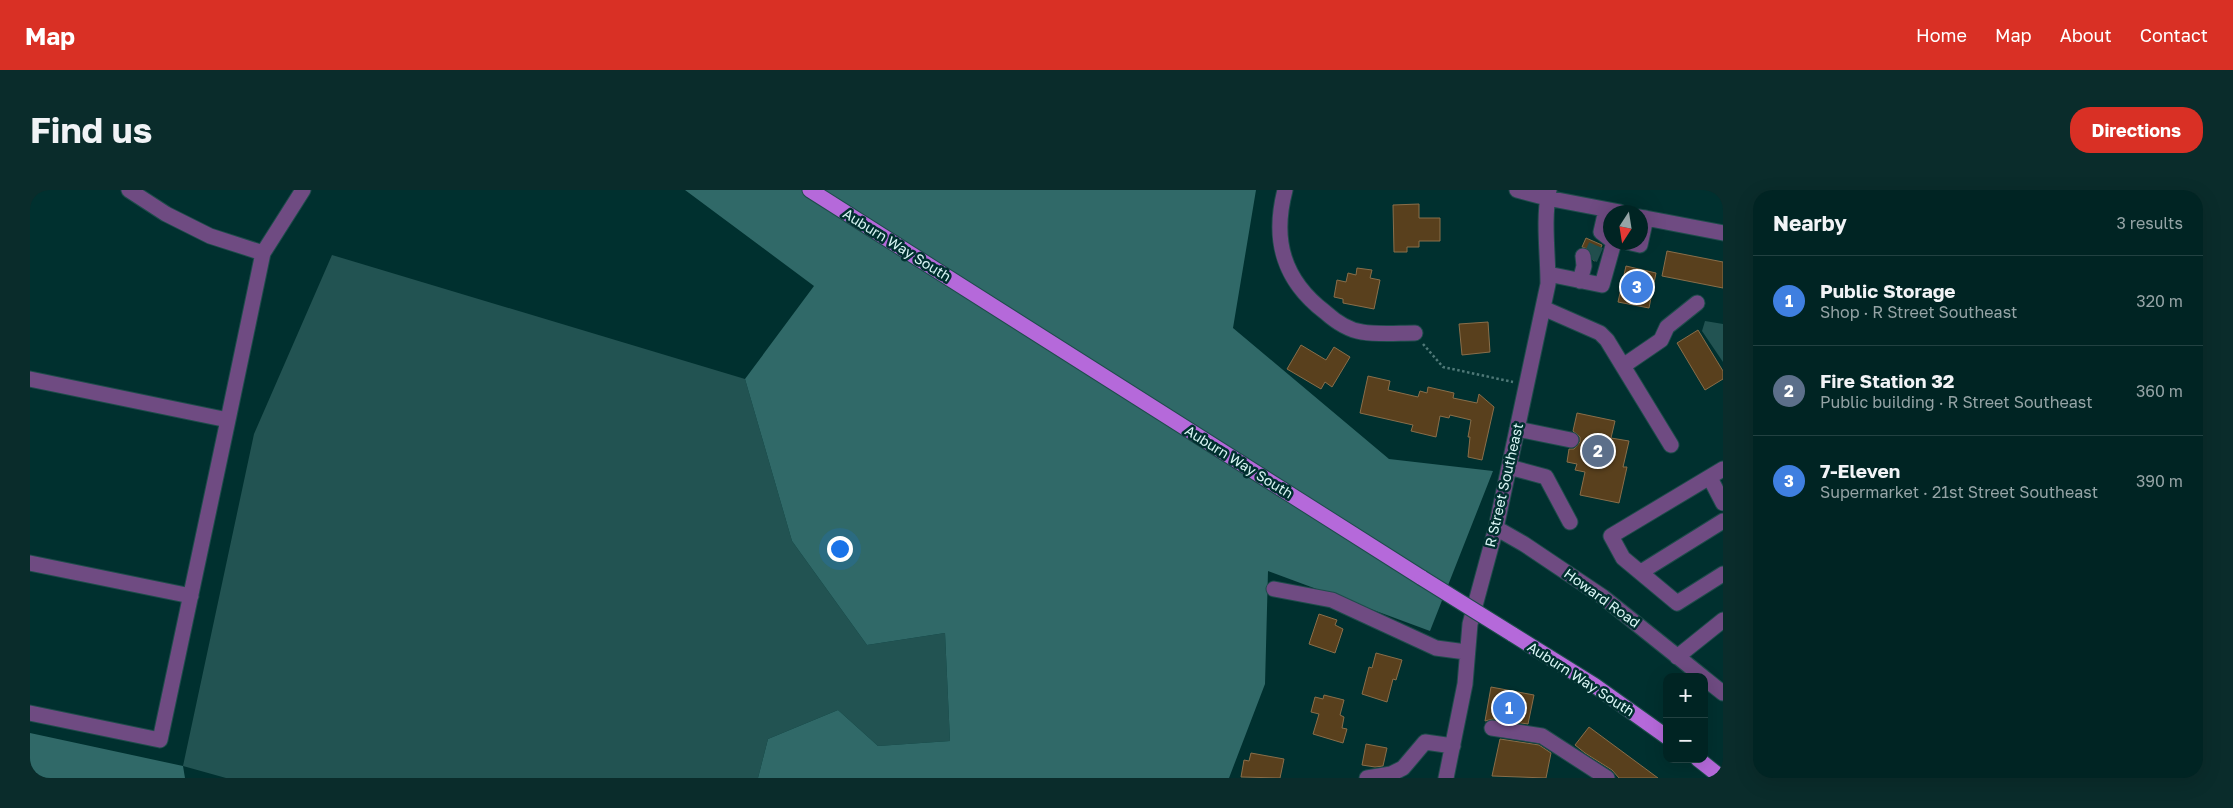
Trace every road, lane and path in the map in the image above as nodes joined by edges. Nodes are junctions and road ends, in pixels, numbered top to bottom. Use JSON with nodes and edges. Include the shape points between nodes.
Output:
{"nodes":[{"id":1,"x":130,"y":190,"type":"edge"},
{"id":2,"x":303,"y":190,"type":"edge"},
{"id":3,"x":810,"y":190,"type":"edge"},
{"id":4,"x":1285,"y":190,"type":"edge"},
{"id":5,"x":1517,"y":190,"type":"edge"},
{"id":6,"x":1548,"y":194,"type":"edge"},
{"id":7,"x":152,"y":196,"type":"edge"},
{"id":8,"x":1603,"y":208,"type":"edge"},
{"id":9,"x":1648,"y":218,"type":"edge"},
{"id":10,"x":1723,"y":233,"type":"edge"},
{"id":11,"x":1612,"y":250,"type":"edge"},
{"id":12,"x":263,"y":253,"type":"junction"},
{"id":13,"x":1548,"y":274,"type":"junction"},
{"id":14,"x":1697,"y":303,"type":"dead end"},
{"id":15,"x":1543,"y":308,"type":"junction"},
{"id":16,"x":1415,"y":333,"type":"joint"},
{"id":17,"x":1623,"y":366,"type":"junction"},
{"id":18,"x":30,"y":379,"type":"edge"},
{"id":19,"x":1526,"y":385,"type":"junction"},
{"id":20,"x":228,"y":420,"type":"junction"},
{"id":21,"x":1517,"y":428,"type":"junction"},
{"id":22,"x":1572,"y":440,"type":"dead end"},
{"id":23,"x":1671,"y":445,"type":"dead end"},
{"id":24,"x":1509,"y":467,"type":"junction"},
{"id":25,"x":1723,"y":469,"type":"edge"},
{"id":26,"x":1710,"y":478,"type":"junction"},
{"id":27,"x":1723,"y":503,"type":"edge"},
{"id":28,"x":1723,"y":521,"type":"edge"},
{"id":29,"x":1570,"y":522,"type":"dead end"},
{"id":30,"x":1496,"y":528,"type":"junction"},
{"id":31,"x":30,"y":563,"type":"edge"},
{"id":32,"x":1641,"y":572,"type":"junction"},
{"id":33,"x":1723,"y":574,"type":"edge"},
{"id":34,"x":1274,"y":589,"type":"dead end"},
{"id":35,"x":191,"y":596,"type":"junction"},
{"id":36,"x":1723,"y":620,"type":"edge"},
{"id":37,"x":1466,"y":652,"type":"junction"},
{"id":38,"x":1678,"y":656,"type":"junction"},
{"id":39,"x":1698,"y":673,"type":"edge"},
{"id":40,"x":1708,"y":681,"type":"edge"},
{"id":41,"x":1723,"y":693,"type":"edge"},
{"id":42,"x":30,"y":713,"type":"edge"},
{"id":43,"x":1492,"y":728,"type":"dead end"},
{"id":44,"x":1663,"y":733,"type":"edge"},
{"id":45,"x":1453,"y":746,"type":"junction"},
{"id":46,"x":1703,"y":763,"type":"edge"},
{"id":47,"x":1367,"y":778,"type":"edge"},
{"id":48,"x":1446,"y":778,"type":"edge"},
{"id":49,"x":1607,"y":778,"type":"edge"},
{"id":50,"x":1722,"y":778,"type":"edge"}],
"edges":[{"from":1,"to":7,"type":"street"},
{"from":2,"to":12,"type":"street"},
{"from":3,"to":44,"type":"main road","name":"Auburn Way South","bridge":true,"via":[[1594,686]]},
{"from":4,"to":16,"type":"street","via":[[1281,213],[1282,252],[1289,274],[1302,292],[1340,324],[1360,332]]},
{"from":5,"to":6,"type":"street"},
{"from":6,"to":8,"type":"street"},
{"from":6,"to":13,"type":"street","name":"R Street Southeast"},
{"from":7,"to":12,"type":"street","via":[[166,214],[210,236]]},
{"from":9,"to":10,"type":"street"},
{"from":11,"to":13,"type":"street","via":[[1602,285],[1584,265]]},
{"from":12,"to":20,"type":"street"},
{"from":13,"to":15,"type":"street","name":"R Street Southeast"},
{"from":14,"to":17,"type":"street","via":[[1667,327],[1660,340]]},
{"from":15,"to":17,"type":"street","via":[[1600,333]]},
{"from":15,"to":19,"type":"street","name":"R Street Southeast"},
{"from":16,"to":19,"type":"path","via":[[1444,367]]},
{"from":17,"to":23,"type":"street"},
{"from":18,"to":20,"type":"street"},
{"from":19,"to":21,"type":"street","name":"R Street Southeast"},
{"from":20,"to":35,"type":"street"},
{"from":21,"to":22,"type":"street"},
{"from":21,"to":24,"type":"street","name":"R Street Southeast"},
{"from":24,"to":29,"type":"street","via":[[1546,477]]},
{"from":24,"to":30,"type":"street","name":"R Street Southeast"},
{"from":25,"to":26,"type":"street"},
{"from":26,"to":27,"type":"street"},
{"from":26,"to":32,"type":"street","via":[[1611,536],[1623,558]]},
{"from":28,"to":32,"type":"street"},
{"from":30,"to":37,"type":"street","name":"R Street Southeast","via":[[1470,624]]},
{"from":30,"to":38,"type":"street","name":"Howard Road","via":[[1603,597]]},
{"from":31,"to":35,"type":"street"},
{"from":32,"to":33,"type":"street","via":[[1677,603]]},
{"from":34,"to":37,"type":"street","via":[[1332,600],[1436,648]]},
{"from":35,"to":42,"type":"street","via":[[160,740]]},
{"from":36,"to":38,"type":"street"},
{"from":37,"to":45,"type":"street","name":"R Street Southeast","via":[[1465,684]]},
{"from":38,"to":39,"type":"street","name":"Howard Road"},
{"from":40,"to":41,"type":"street","name":"Howard Road"},
{"from":43,"to":49,"type":"street","via":[[1542,736]]},
{"from":45,"to":47,"type":"street","via":[[1425,742],[1403,768],[1391,774]]},
{"from":45,"to":48,"type":"street","name":"R Street Southeast"},
{"from":46,"to":50,"type":"main road"}]}
